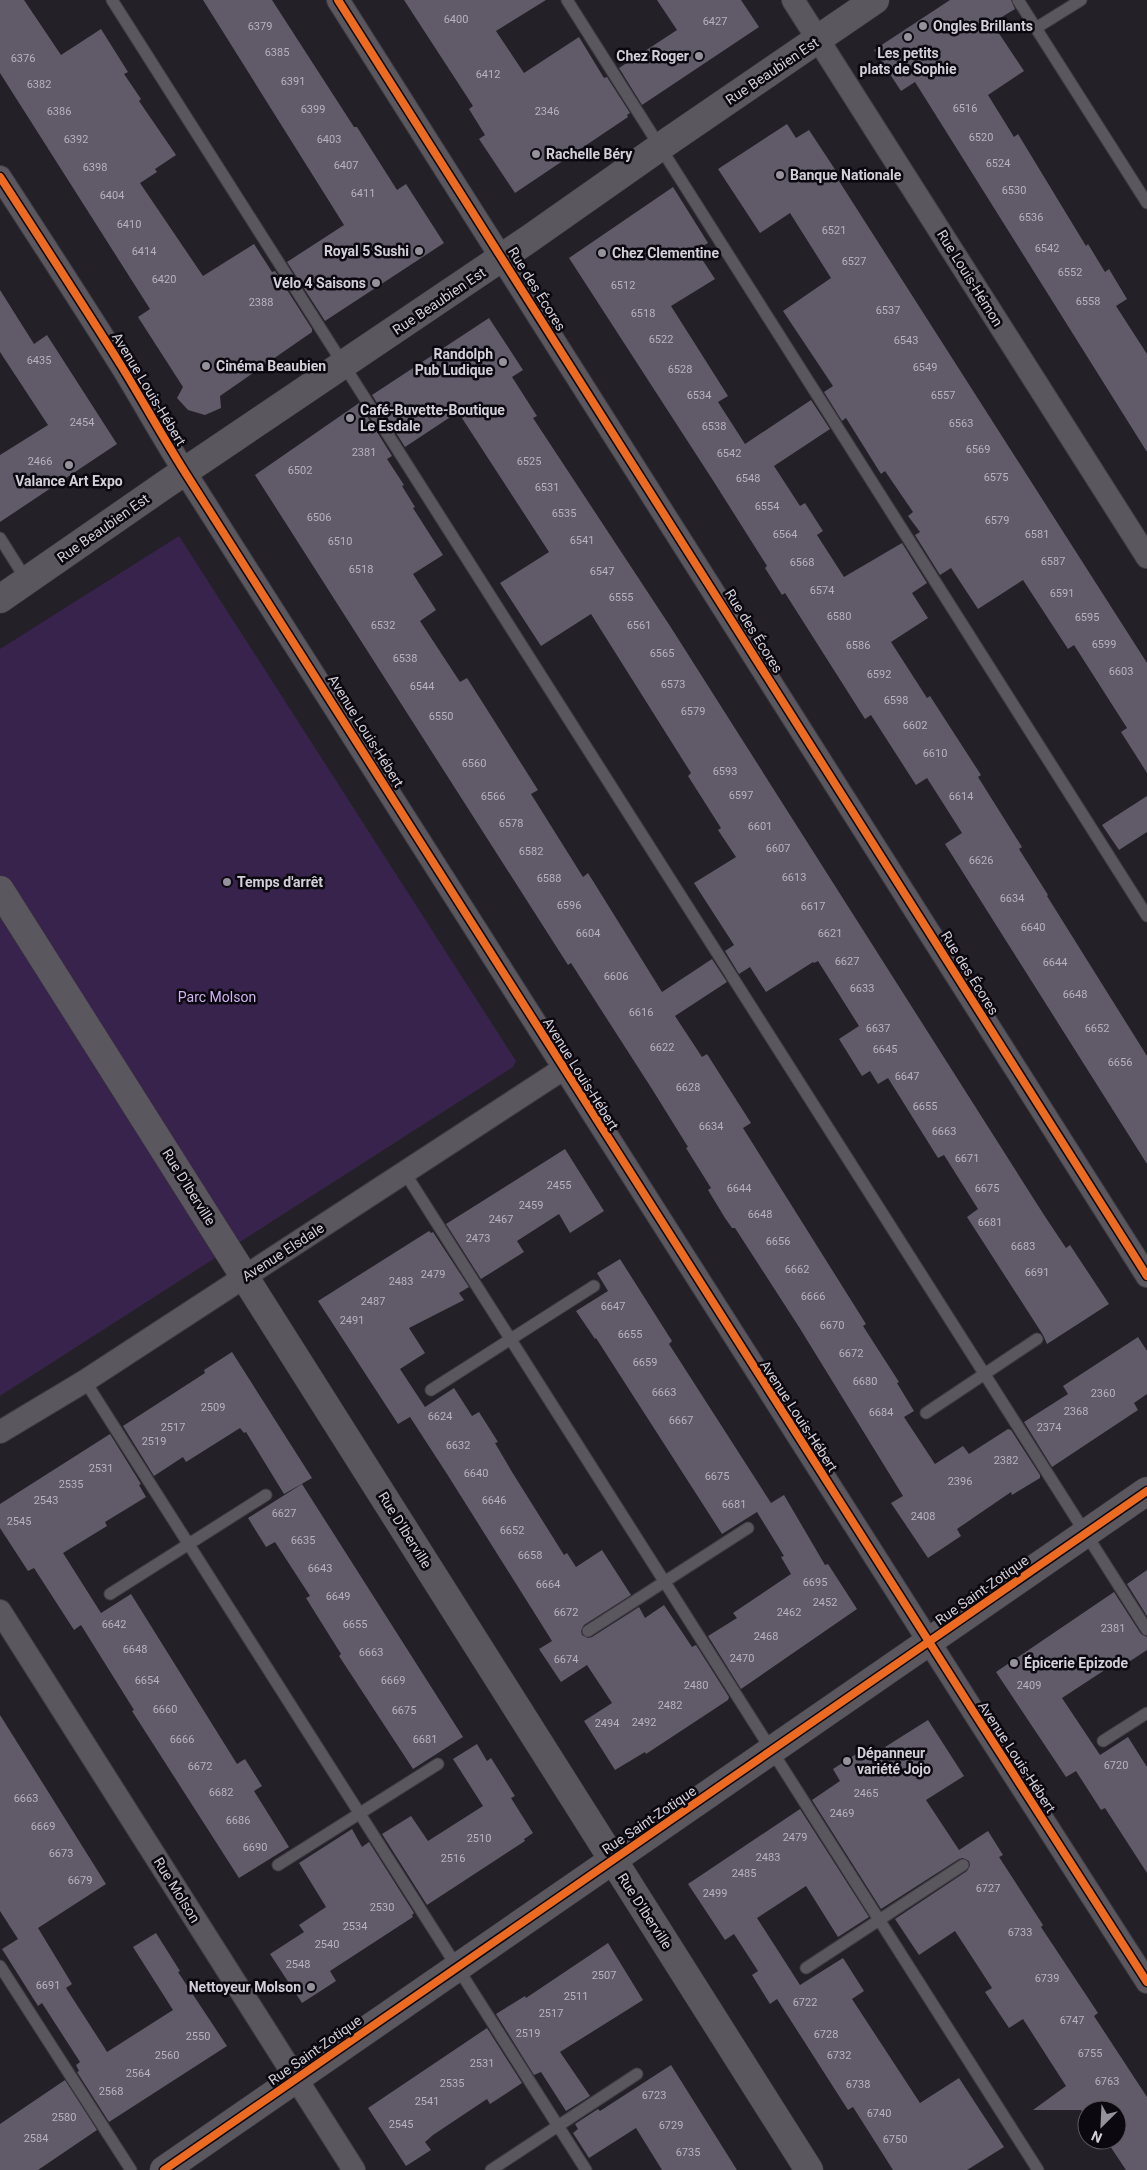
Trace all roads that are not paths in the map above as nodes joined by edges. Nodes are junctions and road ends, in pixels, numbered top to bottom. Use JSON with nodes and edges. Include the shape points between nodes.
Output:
{"nodes":[{"id":1,"x":112,"y":0,"type":"edge"},
{"id":2,"x":338,"y":0,"type":"edge"},
{"id":3,"x":566,"y":0,"type":"edge"},
{"id":4,"x":793,"y":0,"type":"edge"},
{"id":5,"x":875,"y":0,"type":"edge"},
{"id":6,"x":1018,"y":0,"type":"edge"},
{"id":7,"x":1081,"y":0,"type":"edge"},
{"id":8,"x":1036,"y":28,"type":"junction"},
{"id":9,"x":818,"y":40,"type":"junction"},
{"id":10,"x":660,"y":147,"type":"junction"},
{"id":11,"x":0,"y":177,"type":"edge"},
{"id":12,"x":1147,"y":203,"type":"edge"},
{"id":13,"x":502,"y":258,"type":"junction"},
{"id":14,"x":344,"y":365,"type":"junction"},
{"id":15,"x":185,"y":472,"type":"junction"},
{"id":16,"x":0,"y":538,"type":"edge"},
{"id":17,"x":1147,"y":557,"type":"edge"},
{"id":18,"x":27,"y":581,"type":"junction"},
{"id":19,"x":0,"y":599,"type":"edge"},
{"id":20,"x":0,"y":890,"type":"edge"},
{"id":21,"x":1147,"y":916,"type":"edge"},
{"id":22,"x":563,"y":1069,"type":"junction"},
{"id":23,"x":405,"y":1173,"type":"junction"},
{"id":24,"x":245,"y":1276,"type":"junction"},
{"id":25,"x":1147,"y":1276,"type":"edge"},
{"id":26,"x":594,"y":1286,"type":"dead end"},
{"id":27,"x":1037,"y":1339,"type":"dead end"},
{"id":28,"x":510,"y":1340,"type":"junction"},
{"id":29,"x":985,"y":1373,"type":"junction"},
{"id":30,"x":86,"y":1381,"type":"junction"},
{"id":31,"x":431,"y":1390,"type":"dead end"},
{"id":32,"x":926,"y":1413,"type":"dead end"},
{"id":33,"x":0,"y":1432,"type":"edge"},
{"id":34,"x":1147,"y":1490,"type":"edge"},
{"id":35,"x":266,"y":1495,"type":"dead end"},
{"id":36,"x":748,"y":1528,"type":"dead end"},
{"id":37,"x":1085,"y":1534,"type":"junction"},
{"id":38,"x":188,"y":1544,"type":"junction"},
{"id":39,"x":665,"y":1582,"type":"junction"},
{"id":40,"x":110,"y":1594,"type":"dead end"},
{"id":41,"x":0,"y":1611,"type":"edge"},
{"id":42,"x":1147,"y":1630,"type":"edge"},
{"id":43,"x":588,"y":1631,"type":"dead end"},
{"id":44,"x":928,"y":1642,"type":"junction"},
{"id":45,"x":1147,"y":1713,"type":"edge"},
{"id":46,"x":1103,"y":1741,"type":"dead end"},
{"id":47,"x":772,"y":1751,"type":"junction"},
{"id":48,"x":438,"y":1764,"type":"dead end"},
{"id":49,"x":359,"y":1814,"type":"junction"},
{"id":50,"x":612,"y":1860,"type":"junction"},
{"id":51,"x":963,"y":1864,"type":"dead end"},
{"id":52,"x":278,"y":1865,"type":"dead end"},
{"id":53,"x":879,"y":1920,"type":"junction"},
{"id":54,"x":0,"y":1966,"type":"edge"},
{"id":55,"x":457,"y":1967,"type":"junction"},
{"id":56,"x":806,"y":1968,"type":"dead end"},
{"id":57,"x":1147,"y":1982,"type":"edge"},
{"id":58,"x":637,"y":2074,"type":"dead end"},
{"id":59,"x":296,"y":2079,"type":"junction"},
{"id":60,"x":558,"y":2126,"type":"junction"},
{"id":61,"x":131,"y":2170,"type":"edge"},
{"id":62,"x":164,"y":2170,"type":"edge"},
{"id":63,"x":354,"y":2170,"type":"edge"},
{"id":64,"x":491,"y":2170,"type":"edge"},
{"id":65,"x":586,"y":2170,"type":"edge"},
{"id":66,"x":809,"y":2170,"type":"edge"},
{"id":67,"x":1038,"y":2170,"type":"edge"}],
"edges":[{"from":1,"to":14,"type":"lane"},
{"from":2,"to":13,"type":"street","name":"Rue des Écores"},
{"from":3,"to":10,"type":"lane"},
{"from":4,"to":9,"type":"street","name":"Rue Louis-Hémon"},
{"from":5,"to":9,"type":"street","name":"Rue Beaubien Est"},
{"from":6,"to":8,"type":"lane"},
{"from":7,"to":8,"type":"lane"},
{"from":8,"to":12,"type":"lane"},
{"from":9,"to":10,"type":"street","name":"Rue Beaubien Est"},
{"from":9,"to":17,"type":"street","name":"Rue Louis-Hémon"},
{"from":10,"to":13,"type":"street","name":"Rue Beaubien Est"},
{"from":10,"to":21,"type":"lane"},
{"from":11,"to":15,"type":"street","name":"Avenue Louis-Hébert"},
{"from":13,"to":14,"type":"street","name":"Rue Beaubien Est"},
{"from":13,"to":25,"type":"street","name":"Rue des Écores"},
{"from":14,"to":15,"type":"street","name":"Rue Beaubien Est"},
{"from":14,"to":29,"type":"lane"},
{"from":15,"to":18,"type":"street","name":"Rue Beaubien Est"},
{"from":15,"to":22,"type":"street","name":"Avenue Louis-Hébert"},
{"from":16,"to":18,"type":"lane"},
{"from":18,"to":19,"type":"street","name":"Rue Beaubien Est"},
{"from":20,"to":24,"type":"street","name":"Rue D'Iberville"},
{"from":22,"to":23,"type":"street","name":"Avenue Elsdale"},
{"from":22,"to":44,"type":"street","name":"Avenue Louis-Hébert"},
{"from":23,"to":24,"type":"street","name":"Avenue Elsdale"},
{"from":23,"to":28,"type":"lane"},
{"from":24,"to":30,"type":"street","name":"Avenue Elsdale"},
{"from":24,"to":50,"type":"street","name":"Rue D'Iberville"},
{"from":26,"to":28,"type":"lane"},
{"from":27,"to":29,"type":"lane"},
{"from":28,"to":31,"type":"lane"},
{"from":28,"to":39,"type":"lane"},
{"from":29,"to":32,"type":"lane"},
{"from":29,"to":37,"type":"lane"},
{"from":30,"to":33,"type":"street","name":"Avenue Elsdale"},
{"from":30,"to":38,"type":"lane"},
{"from":34,"to":37,"type":"street","name":"Rue Saint-Zotique"},
{"from":35,"to":38,"type":"lane"},
{"from":36,"to":39,"type":"lane"},
{"from":37,"to":42,"type":"lane"},
{"from":37,"to":44,"type":"street","name":"Rue Saint-Zotique"},
{"from":38,"to":40,"type":"lane"},
{"from":38,"to":49,"type":"lane"},
{"from":39,"to":43,"type":"lane"},
{"from":39,"to":47,"type":"lane"},
{"from":41,"to":59,"type":"street","name":"Rue Molson"},
{"from":44,"to":47,"type":"street","name":"Rue Saint-Zotique"},
{"from":44,"to":57,"type":"street","name":"Avenue Louis-Hébert"},
{"from":45,"to":46,"type":"lane"},
{"from":47,"to":50,"type":"street","name":"Rue Saint-Zotique"},
{"from":47,"to":53,"type":"lane"},
{"from":48,"to":49,"type":"lane"},
{"from":49,"to":52,"type":"lane"},
{"from":49,"to":55,"type":"lane"},
{"from":50,"to":55,"type":"street","name":"Rue Saint-Zotique"},
{"from":50,"to":66,"type":"street","name":"Rue D'Iberville"},
{"from":51,"to":53,"type":"lane"},
{"from":53,"to":56,"type":"lane"},
{"from":53,"to":67,"type":"lane"},
{"from":54,"to":61,"type":"lane"},
{"from":55,"to":59,"type":"street","name":"Rue Saint-Zotique"},
{"from":55,"to":60,"type":"lane"},
{"from":58,"to":60,"type":"lane"},
{"from":59,"to":62,"type":"street","name":"Rue Saint-Zotique"},
{"from":59,"to":63,"type":"street","name":"Rue Molson"},
{"from":60,"to":64,"type":"lane"},
{"from":60,"to":65,"type":"lane"}]}
